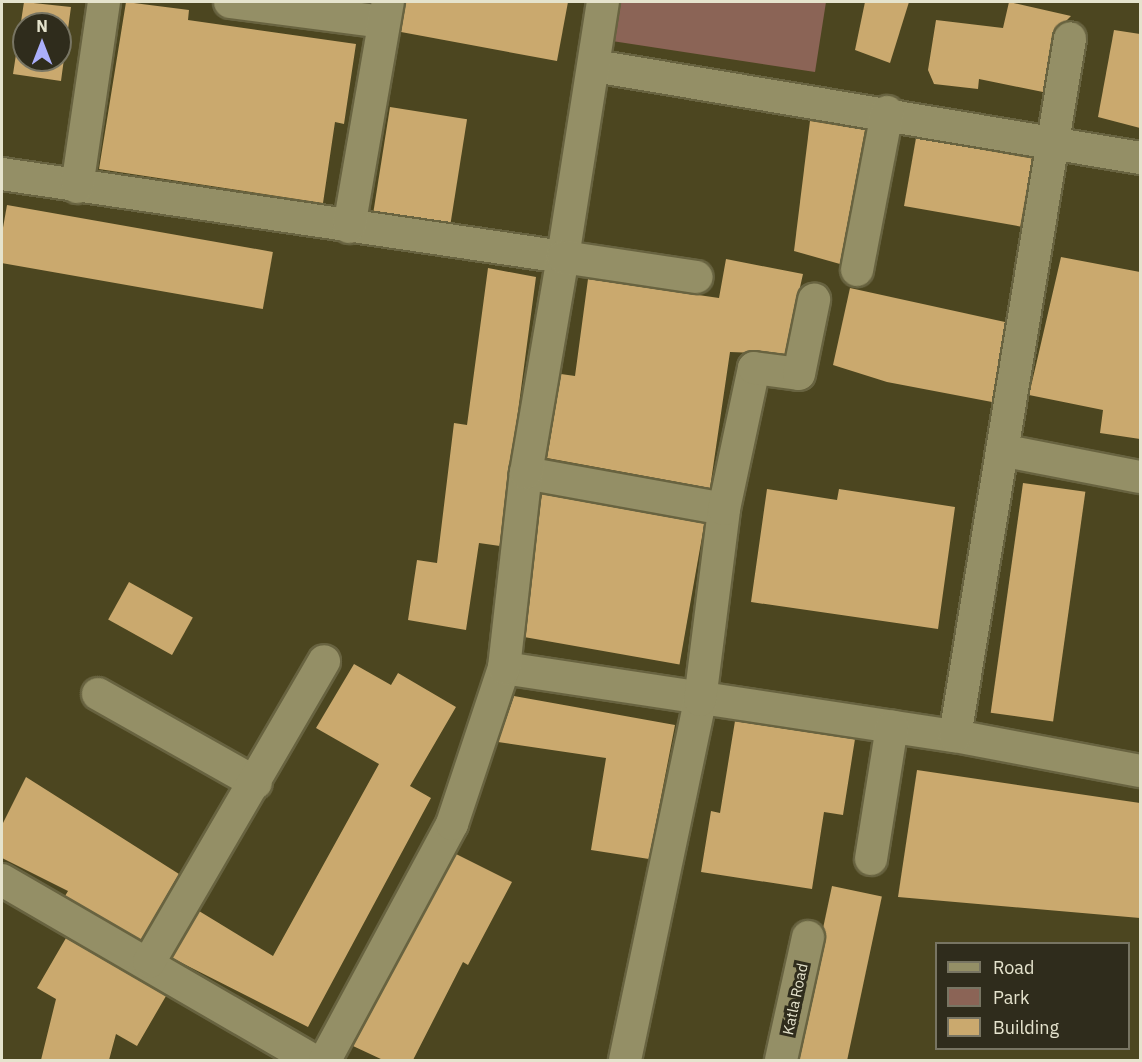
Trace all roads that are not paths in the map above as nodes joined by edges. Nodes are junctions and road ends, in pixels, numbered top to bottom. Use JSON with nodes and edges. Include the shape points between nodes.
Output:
{"nodes":[{"id":1,"x":104,"y":2,"type":"edge"},
{"id":2,"x":230,"y":2,"type":"edge"},
{"id":3,"x":603,"y":2,"type":"edge"},
{"id":4,"x":386,"y":12,"type":"edge"},
{"id":5,"x":1070,"y":38,"type":"dead end"},
{"id":6,"x":595,"y":66,"type":"junction"},
{"id":7,"x":887,"y":112,"type":"junction"},
{"id":8,"x":1050,"y":140,"type":"junction"},
{"id":9,"x":1140,"y":158,"type":"edge"},
{"id":10,"x":2,"y":174,"type":"edge"},
{"id":11,"x":77,"y":187,"type":"junction"},
{"id":12,"x":349,"y":227,"type":"junction"},
{"id":13,"x":562,"y":257,"type":"junction"},
{"id":14,"x":857,"y":270,"type":"dead end"},
{"id":15,"x":697,"y":276,"type":"dead end"},
{"id":16,"x":814,"y":300,"type":"dead end"},
{"id":17,"x":1005,"y":451,"type":"junction"},
{"id":18,"x":526,"y":472,"type":"junction"},
{"id":19,"x":1140,"y":477,"type":"edge"},
{"id":20,"x":724,"y":509,"type":"junction"},
{"id":21,"x":324,"y":661,"type":"dead end"},
{"id":22,"x":504,"y":668,"type":"junction"},
{"id":23,"x":98,"y":694,"type":"dead end"},
{"id":24,"x":700,"y":700,"type":"junction"},
{"id":25,"x":892,"y":727,"type":"junction"},
{"id":26,"x":955,"y":736,"type":"junction"},
{"id":27,"x":1140,"y":771,"type":"edge"},
{"id":28,"x":256,"y":783,"type":"junction"},
{"id":29,"x":872,"y":859,"type":"dead end"},
{"id":30,"x":2,"y":879,"type":"edge"},
{"id":31,"x":808,"y":937,"type":"dead end"},
{"id":32,"x":149,"y":962,"type":"junction"},
{"id":33,"x":625,"y":1057,"type":"edge"},
{"id":34,"x":312,"y":1060,"type":"edge"},
{"id":35,"x":325,"y":1060,"type":"edge"},
{"id":36,"x":781,"y":1060,"type":"edge"}],
"edges":[{"from":1,"to":11,"type":"street"},
{"from":2,"to":4,"type":"street"},
{"from":3,"to":6,"type":"street"},
{"from":4,"to":12,"type":"street"},
{"from":5,"to":8,"type":"street"},
{"from":6,"to":7,"type":"street"},
{"from":6,"to":13,"type":"street"},
{"from":7,"to":8,"type":"street"},
{"from":7,"to":14,"type":"street"},
{"from":8,"to":9,"type":"street"},
{"from":8,"to":17,"type":"street"},
{"from":10,"to":11,"type":"street"},
{"from":11,"to":12,"type":"street"},
{"from":12,"to":13,"type":"street"},
{"from":13,"to":15,"type":"street"},
{"from":13,"to":18,"type":"street"},
{"from":16,"to":20,"type":"street","via":[[799,374],[754,368]]},
{"from":17,"to":19,"type":"street"},
{"from":17,"to":26,"type":"street"},
{"from":18,"to":20,"type":"street"},
{"from":18,"to":22,"type":"street"},
{"from":20,"to":24,"type":"street"},
{"from":21,"to":28,"type":"street"},
{"from":22,"to":24,"type":"street"},
{"from":22,"to":35,"type":"street","via":[[452,824]]},
{"from":23,"to":28,"type":"street"},
{"from":24,"to":25,"type":"street"},
{"from":24,"to":33,"type":"street"},
{"from":25,"to":26,"type":"street"},
{"from":25,"to":29,"type":"street"},
{"from":26,"to":27,"type":"street"},
{"from":28,"to":32,"type":"street"},
{"from":30,"to":32,"type":"street"},
{"from":31,"to":36,"type":"street","name":"Katla Road"},
{"from":32,"to":34,"type":"street"}]}
